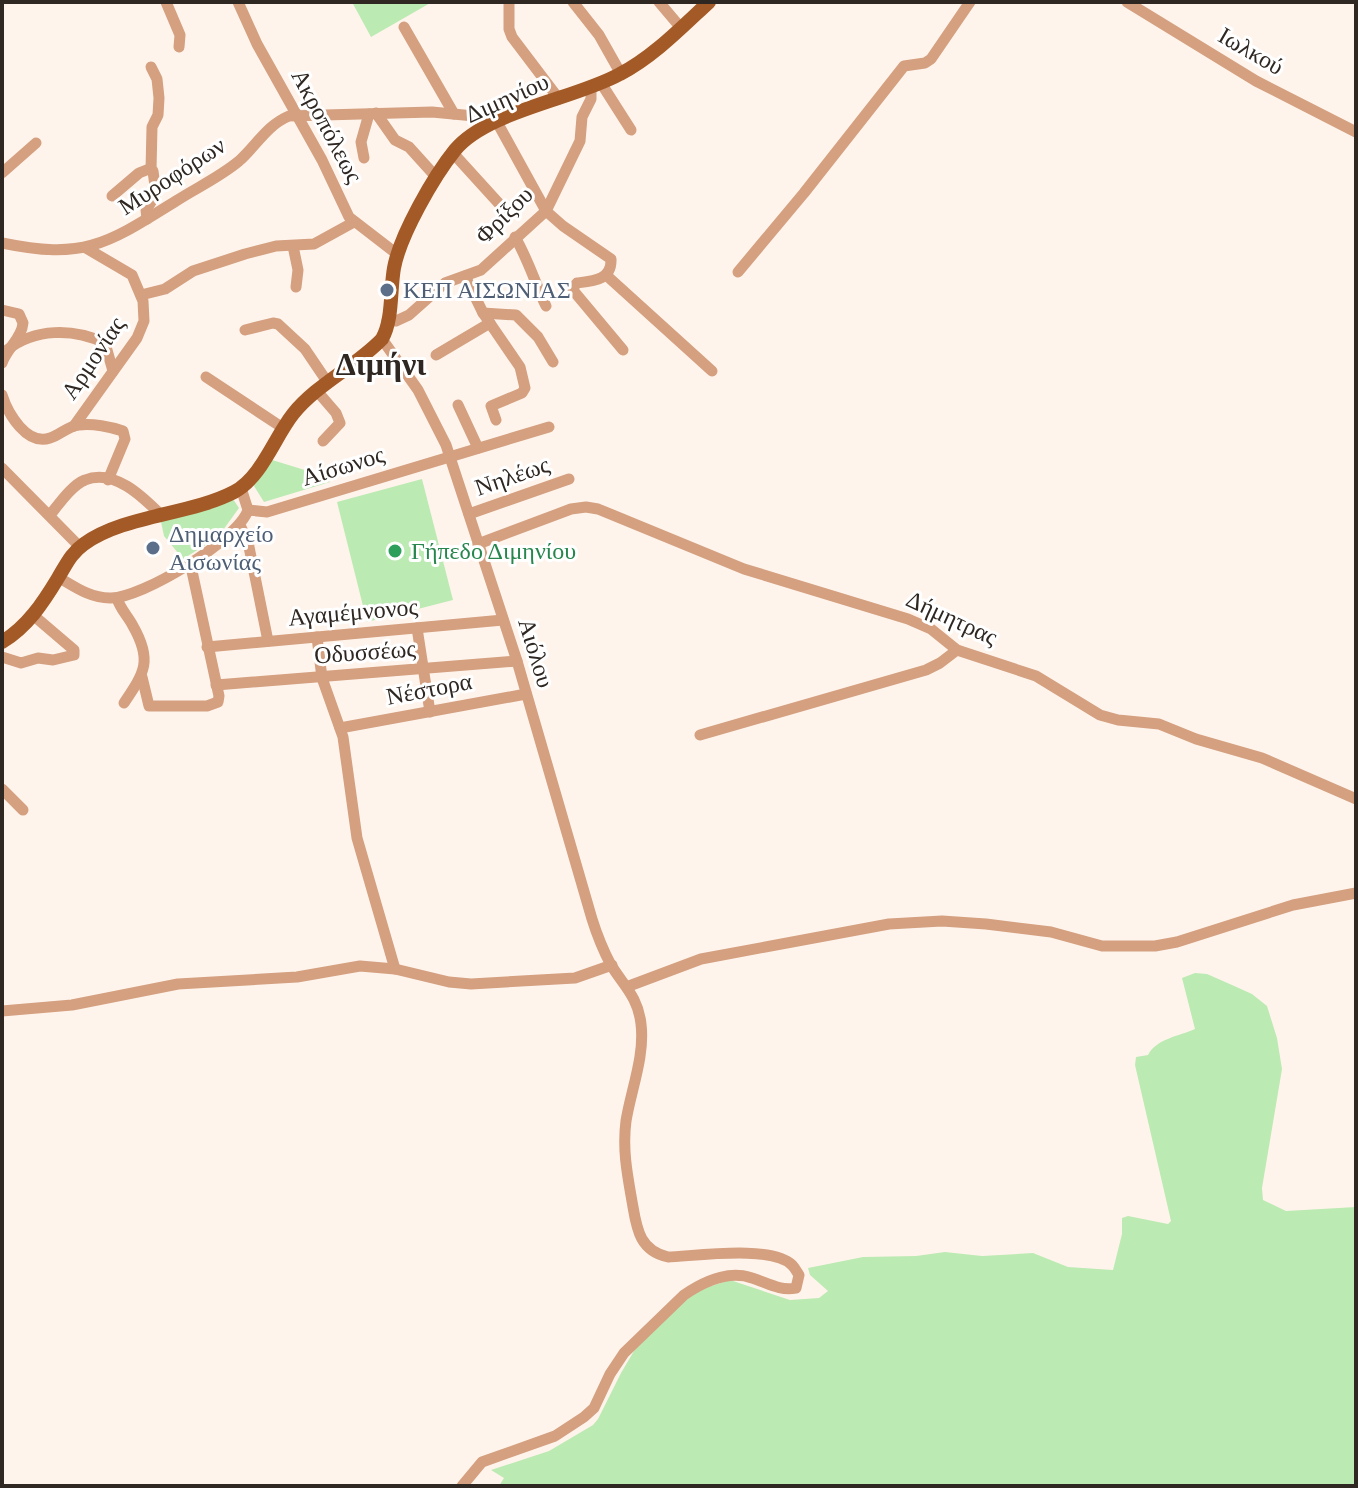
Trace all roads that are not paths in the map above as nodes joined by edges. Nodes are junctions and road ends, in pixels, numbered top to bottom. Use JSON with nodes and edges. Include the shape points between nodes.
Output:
{"nodes":[{"id":1,"x":166,"y":2,"type":"edge"},
{"id":2,"x":238,"y":2,"type":"edge"},
{"id":3,"x":573,"y":2,"type":"edge"},
{"id":4,"x":659,"y":2,"type":"edge"},
{"id":5,"x":709,"y":2,"type":"edge"},
{"id":6,"x":970,"y":2,"type":"edge"},
{"id":7,"x":1127,"y":2,"type":"edge"},
{"id":8,"x":509,"y":4,"type":"edge"},
{"id":9,"x":404,"y":27,"type":"dead end"},
{"id":10,"x":681,"y":28,"type":"junction"},
{"id":11,"x":179,"y":47,"type":"dead end"},
{"id":12,"x":151,"y":67,"type":"dead end"},
{"id":13,"x":621,"y":74,"type":"junction"},
{"id":14,"x":596,"y":86,"type":"junction"},
{"id":15,"x":559,"y":99,"type":"junction"},
{"id":16,"x":296,"y":114,"type":"junction"},
{"id":17,"x":372,"y":114,"type":"junction"},
{"id":18,"x":454,"y":114,"type":"junction"},
{"id":19,"x":497,"y":122,"type":"junction"},
{"id":20,"x":631,"y":130,"type":"dead end"},
{"id":21,"x":1356,"y":132,"type":"edge"},
{"id":22,"x":36,"y":143,"type":"dead end"},
{"id":23,"x":453,"y":153,"type":"junction"},
{"id":24,"x":364,"y":158,"type":"dead end"},
{"id":25,"x":151,"y":170,"type":"junction"},
{"id":26,"x":2,"y":173,"type":"edge"},
{"id":27,"x":437,"y":178,"type":"junction"},
{"id":28,"x":112,"y":196,"type":"dead end"},
{"id":29,"x":503,"y":208,"type":"dead end"},
{"id":30,"x":546,"y":211,"type":"junction"},
{"id":31,"x":147,"y":219,"type":"junction"},
{"id":32,"x":354,"y":222,"type":"junction"},
{"id":33,"x":515,"y":237,"type":"junction"},
{"id":34,"x":2,"y":243,"type":"edge"},
{"id":35,"x":293,"y":246,"type":"junction"},
{"id":36,"x":86,"y":248,"type":"junction"},
{"id":37,"x":397,"y":254,"type":"junction"},
{"id":38,"x":738,"y":272,"type":"dead end"},
{"id":39,"x":606,"y":275,"type":"junction"},
{"id":40,"x":465,"y":276,"type":"junction"},
{"id":41,"x":296,"y":287,"type":"dead end"},
{"id":42,"x":141,"y":295,"type":"junction"},
{"id":43,"x":546,"y":306,"type":"dead end"},
{"id":44,"x":2,"y":310,"type":"edge"},
{"id":45,"x":486,"y":318,"type":"junction"},
{"id":46,"x":387,"y":321,"type":"junction"},
{"id":47,"x":245,"y":330,"type":"dead end"},
{"id":48,"x":382,"y":339,"type":"junction"},
{"id":49,"x":623,"y":350,"type":"dead end"},
{"id":50,"x":436,"y":355,"type":"dead end"},
{"id":51,"x":4,"y":357,"type":"edge"},
{"id":52,"x":553,"y":362,"type":"dead end"},
{"id":53,"x":113,"y":371,"type":"junction"},
{"id":54,"x":712,"y":371,"type":"dead end"},
{"id":55,"x":206,"y":377,"type":"dead end"},
{"id":56,"x":323,"y":387,"type":"junction"},
{"id":57,"x":2,"y":395,"type":"edge"},
{"id":58,"x":458,"y":405,"type":"dead end"},
{"id":59,"x":496,"y":420,"type":"dead end"},
{"id":60,"x":74,"y":426,"type":"junction"},
{"id":61,"x":549,"y":427,"type":"dead end"},
{"id":62,"x":283,"y":428,"type":"junction"},
{"id":63,"x":323,"y":441,"type":"dead end"},
{"id":64,"x":478,"y":448,"type":"junction"},
{"id":65,"x":450,"y":457,"type":"junction"},
{"id":66,"x":2,"y":468,"type":"edge"},
{"id":67,"x":569,"y":479,"type":"dead end"},
{"id":68,"x":108,"y":480,"type":"junction"},
{"id":69,"x":241,"y":488,"type":"junction"},
{"id":70,"x":248,"y":510,"type":"junction"},
{"id":71,"x":469,"y":514,"type":"junction"},
{"id":72,"x":50,"y":515,"type":"junction"},
{"id":73,"x":161,"y":515,"type":"junction"},
{"id":74,"x":240,"y":525,"type":"junction"},
{"id":75,"x":478,"y":544,"type":"junction"},
{"id":76,"x":80,"y":547,"type":"junction"},
{"id":77,"x":190,"y":562,"type":"junction"},
{"id":78,"x":58,"y":577,"type":"junction"},
{"id":79,"x":117,"y":598,"type":"junction"},
{"id":80,"x":33,"y":615,"type":"junction"},
{"id":81,"x":503,"y":620,"type":"junction"},
{"id":82,"x":417,"y":628,"type":"junction"},
{"id":83,"x":317,"y":637,"type":"junction"},
{"id":84,"x":268,"y":641,"type":"junction"},
{"id":85,"x":2,"y":642,"type":"edge"},
{"id":86,"x":207,"y":647,"type":"junction"},
{"id":87,"x":957,"y":650,"type":"junction"},
{"id":88,"x":2,"y":657,"type":"edge"},
{"id":89,"x":517,"y":661,"type":"junction"},
{"id":90,"x":423,"y":670,"type":"junction"},
{"id":91,"x":142,"y":677,"type":"junction"},
{"id":92,"x":322,"y":678,"type":"junction"},
{"id":93,"x":216,"y":685,"type":"junction"},
{"id":94,"x":526,"y":694,"type":"junction"},
{"id":95,"x":124,"y":703,"type":"dead end"},
{"id":96,"x":430,"y":712,"type":"junction"},
{"id":97,"x":340,"y":728,"type":"junction"},
{"id":98,"x":700,"y":735,"type":"dead end"},
{"id":99,"x":2,"y":789,"type":"edge"},
{"id":100,"x":1356,"y":799,"type":"edge"},
{"id":101,"x":23,"y":810,"type":"dead end"},
{"id":102,"x":1356,"y":893,"type":"edge"},
{"id":103,"x":612,"y":965,"type":"junction"},
{"id":104,"x":395,"y":969,"type":"junction"},
{"id":105,"x":629,"y":986,"type":"junction"},
{"id":106,"x":2,"y":1011,"type":"edge"},
{"id":107,"x":462,"y":1486,"type":"edge"}],
"edges":[{"from":1,"to":11,"type":"street","via":[[180,35]]},
{"from":2,"to":16,"type":"street","name":"Ακροπόλεως"},
{"from":3,"to":13,"type":"street"},
{"from":4,"to":10,"type":"street"},
{"from":5,"to":10,"type":"main road","name":"Διμηνίου"},
{"from":6,"to":38,"type":"street","via":[[931,59],[904,66]]},
{"from":7,"to":21,"type":"street","name":"Ιωλκού","via":[[1256,81]]},
{"from":8,"to":15,"type":"street","via":[[512,37]]},
{"from":9,"to":18,"type":"street"},
{"from":10,"to":13,"type":"main road","name":"Διμηνίου"},
{"from":12,"to":25,"type":"street","via":[[159,98]]},
{"from":13,"to":14,"type":"main road","name":"Διμηνίου"},
{"from":14,"to":15,"type":"main road","name":"Διμηνίου"},
{"from":14,"to":20,"type":"street"},
{"from":14,"to":30,"type":"street","name":"Φρίξου","via":[[582,117],[580,141]]},
{"from":15,"to":19,"type":"main road","name":"Διμηνίου"},
{"from":16,"to":17,"type":"street"},
{"from":16,"to":31,"type":"street","name":"Μυροφόρων","via":[[274,124],[235,165]]},
{"from":16,"to":32,"type":"street","name":"Ακροπόλεως"},
{"from":17,"to":18,"type":"street"},
{"from":17,"to":24,"type":"street","via":[[361,142]]},
{"from":17,"to":27,"type":"street"},
{"from":18,"to":19,"type":"street"},
{"from":19,"to":23,"type":"main road","name":"Διμηνίου"},
{"from":19,"to":30,"type":"street"},
{"from":22,"to":26,"type":"street"},
{"from":23,"to":27,"type":"main road","name":"Διμηνίου"},
{"from":23,"to":29,"type":"street"},
{"from":25,"to":28,"type":"street","via":[[139,173]]},
{"from":25,"to":31,"type":"street","via":[[157,190]]},
{"from":27,"to":37,"type":"main road","name":"Διμηνίου"},
{"from":30,"to":33,"type":"street","name":"Φρίξου"},
{"from":30,"to":39,"type":"street","via":[[609,257],[612,264]]},
{"from":31,"to":36,"type":"street","name":"Μυροφόρων"},
{"from":32,"to":35,"type":"street","via":[[324,240]]},
{"from":32,"to":37,"type":"street","name":"Ακροπόλεως"},
{"from":33,"to":40,"type":"street","name":"Φρίξου","via":[[481,270]]},
{"from":33,"to":43,"type":"street"},
{"from":34,"to":36,"type":"street","name":"Μυροφόρων","via":[[53,251]]},
{"from":35,"to":41,"type":"street"},
{"from":35,"to":42,"type":"street","via":[[266,248],[207,266],[165,289]]},
{"from":36,"to":42,"type":"street","name":"Αρμονίας","via":[[130,272]]},
{"from":37,"to":46,"type":"main road","name":"Διμηνίου"},
{"from":39,"to":49,"type":"street","via":[[594,283],[574,285],[572,291]]},
{"from":39,"to":54,"type":"street"},
{"from":40,"to":45,"type":"street"},
{"from":40,"to":46,"type":"street","name":"Φρίξου","via":[[441,285],[409,315]]},
{"from":42,"to":53,"type":"street","name":"Αρμονίας","via":[[142,328]]},
{"from":44,"to":51,"type":"street","via":[[15,312],[23,323]]},
{"from":45,"to":50,"type":"street"},
{"from":45,"to":52,"type":"street","via":[[516,315]]},
{"from":45,"to":59,"type":"street","via":[[520,367],[525,388],[494,404]]},
{"from":46,"to":48,"type":"main road","name":"Διμηνίου"},
{"from":47,"to":56,"type":"street","via":[[278,324],[305,349]]},
{"from":48,"to":56,"type":"main road"},
{"from":48,"to":65,"type":"street","name":"Αιόλου","via":[[423,398]]},
{"from":51,"to":53,"type":"street","via":[[36,335],[79,335],[105,343]]},
{"from":53,"to":60,"type":"street","name":"Αρμονίας"},
{"from":55,"to":62,"type":"street"},
{"from":56,"to":62,"type":"main road"},
{"from":56,"to":63,"type":"street","via":[[340,423]]},
{"from":57,"to":60,"type":"street","via":[[16,422],[40,440]]},
{"from":58,"to":64,"type":"street"},
{"from":60,"to":68,"type":"street","via":[[125,432]]},
{"from":61,"to":64,"type":"street","name":"Αίσωνος"},
{"from":62,"to":69,"type":"main road"},
{"from":64,"to":65,"type":"street","name":"Αίσωνος"},
{"from":65,"to":70,"type":"street","name":"Αίσωνος","via":[[267,512]]},
{"from":65,"to":71,"type":"street","name":"Αιόλου"},
{"from":66,"to":72,"type":"street"},
{"from":67,"to":71,"type":"street","name":"Νηλέως"},
{"from":68,"to":72,"type":"street","via":[[80,482]]},
{"from":68,"to":73,"type":"street","via":[[139,493]]},
{"from":69,"to":70,"type":"street"},
{"from":69,"to":73,"type":"main road"},
{"from":70,"to":74,"type":"street"},
{"from":71,"to":75,"type":"street","name":"Αιόλου"},
{"from":72,"to":76,"type":"street"},
{"from":73,"to":76,"type":"main road"},
{"from":74,"to":77,"type":"street"},
{"from":74,"to":84,"type":"street"},
{"from":75,"to":81,"type":"street","name":"Αιόλου"},
{"from":75,"to":87,"type":"street","name":"Δήμητρας","via":[[571,509],[593,508],[744,569],[908,619]]},
{"from":76,"to":78,"type":"main road"},
{"from":77,"to":79,"type":"street","via":[[142,591]]},
{"from":77,"to":86,"type":"street"},
{"from":78,"to":79,"type":"street","via":[[90,595]]},
{"from":78,"to":80,"type":"main road"},
{"from":79,"to":91,"type":"street","via":[[144,651]]},
{"from":80,"to":85,"type":"main road"},
{"from":80,"to":88,"type":"street","via":[[68,642],[74,655],[21,663]]},
{"from":81,"to":82,"type":"street","name":"Αγαμέμνονος"},
{"from":81,"to":89,"type":"street","name":"Αιόλου"},
{"from":82,"to":83,"type":"street","name":"Αγαμέμνονος"},
{"from":82,"to":90,"type":"street"},
{"from":83,"to":84,"type":"street","name":"Αγαμέμνονος"},
{"from":83,"to":92,"type":"street"},
{"from":84,"to":86,"type":"street","name":"Αγαμέμνονος"},
{"from":86,"to":93,"type":"street"},
{"from":87,"to":98,"type":"street","via":[[926,670]]},
{"from":87,"to":100,"type":"street","name":"Δήμητρας","via":[[1036,676],[1107,718],[1159,724],[1262,758]]},
{"from":89,"to":90,"type":"street","name":"Οδυσσέως"},
{"from":89,"to":94,"type":"street","name":"Αιόλου"},
{"from":90,"to":92,"type":"street","name":"Οδυσσέως"},
{"from":90,"to":96,"type":"street"},
{"from":91,"to":93,"type":"street","via":[[149,706],[216,704]]},
{"from":91,"to":95,"type":"street"},
{"from":92,"to":93,"type":"street","name":"Οδυσσέως"},
{"from":92,"to":97,"type":"street"},
{"from":94,"to":96,"type":"street","name":"Νέστορα"},
{"from":94,"to":103,"type":"street","name":"Αιόλου","via":[[592,919]]},
{"from":96,"to":97,"type":"street","name":"Νέστορα"},
{"from":97,"to":104,"type":"street","via":[[357,838]]},
{"from":99,"to":101,"type":"street"},
{"from":102,"to":105,"type":"street","via":[[1155,946],[1102,946],[1051,932],[986,924],[889,924],[701,959]]},
{"from":103,"to":104,"type":"street","via":[[575,978],[471,984]]},
{"from":103,"to":105,"type":"street","name":"Αιόλου"},
{"from":104,"to":106,"type":"street","via":[[360,966],[297,977],[199,982],[87,1003]]},
{"from":105,"to":107,"type":"street","via":[[641,1037],[624,1158],[637,1232],[657,1255],[758,1254],[781,1259],[799,1275],[796,1288],[785,1290],[742,1276],[695,1288],[624,1353],[584,1417],[555,1436],[482,1462]]}]}
